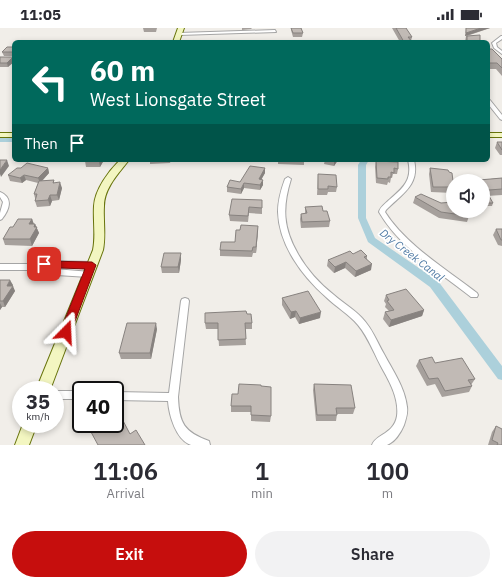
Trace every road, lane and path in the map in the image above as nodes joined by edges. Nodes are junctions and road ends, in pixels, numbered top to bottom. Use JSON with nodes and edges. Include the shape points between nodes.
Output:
{"nodes":[{"id":1,"x":181,"y":28,"type":"edge"},
{"id":2,"x":275,"y":31,"type":"dead end"},
{"id":3,"x":179,"y":34,"type":"junction"},
{"id":4,"x":502,"y":37,"type":"edge"},
{"id":5,"x":177,"y":40,"type":"edge"},
{"id":6,"x":502,"y":53,"type":"edge"},
{"id":7,"x":490,"y":103,"type":"edge"},
{"id":8,"x":502,"y":118,"type":"edge"},
{"id":9,"x":0,"y":135,"type":"edge"},
{"id":10,"x":12,"y":135,"type":"edge"},
{"id":11,"x":490,"y":135,"type":"edge"},
{"id":12,"x":502,"y":135,"type":"edge"},
{"id":13,"x":123,"y":162,"type":"edge"},
{"id":14,"x":412,"y":162,"type":"edge"},
{"id":15,"x":288,"y":179,"type":"dead end"},
{"id":16,"x":2,"y":196,"type":"edge"},
{"id":17,"x":0,"y":218,"type":"edge"},
{"id":18,"x":0,"y":267,"type":"edge"},
{"id":19,"x":90,"y":270,"type":"junction"},
{"id":20,"x":474,"y":295,"type":"dead end"},
{"id":21,"x":185,"y":301,"type":"dead end"},
{"id":22,"x":47,"y":381,"type":"edge"},
{"id":23,"x":124,"y":396,"type":"edge"},
{"id":24,"x":173,"y":397,"type":"junction"},
{"id":25,"x":27,"y":433,"type":"edge"},
{"id":26,"x":22,"y":445,"type":"edge"},
{"id":27,"x":205,"y":445,"type":"edge"},
{"id":28,"x":377,"y":445,"type":"edge"}],
"edges":[{"from":1,"to":3,"type":"street"},
{"from":2,"to":3,"type":"street"},
{"from":3,"to":5,"type":"street"},
{"from":4,"to":6,"type":"street","via":[[494,43]]},
{"from":7,"to":8,"type":"street"},
{"from":9,"to":10,"type":"street"},
{"from":11,"to":12,"type":"street"},
{"from":13,"to":19,"type":"street","via":[[113,174],[101,199],[100,243]]},
{"from":14,"to":20,"type":"street","via":[[414,168],[412,178],[383,209],[384,218],[407,241]]},
{"from":15,"to":28,"type":"street","via":[[283,192],[281,215],[284,234],[290,247],[316,284],[363,326],[398,388],[404,406],[401,422],[388,440]]},
{"from":16,"to":17,"type":"street","via":[[7,203],[6,210]]},
{"from":18,"to":19,"type":"street","via":[[36,267],[41,272]]},
{"from":19,"to":22,"type":"street"},
{"from":21,"to":24,"type":"street"},
{"from":23,"to":24,"type":"street"},
{"from":24,"to":27,"type":"street","via":[[173,411],[178,425],[186,436]]},
{"from":25,"to":26,"type":"street"}]}
